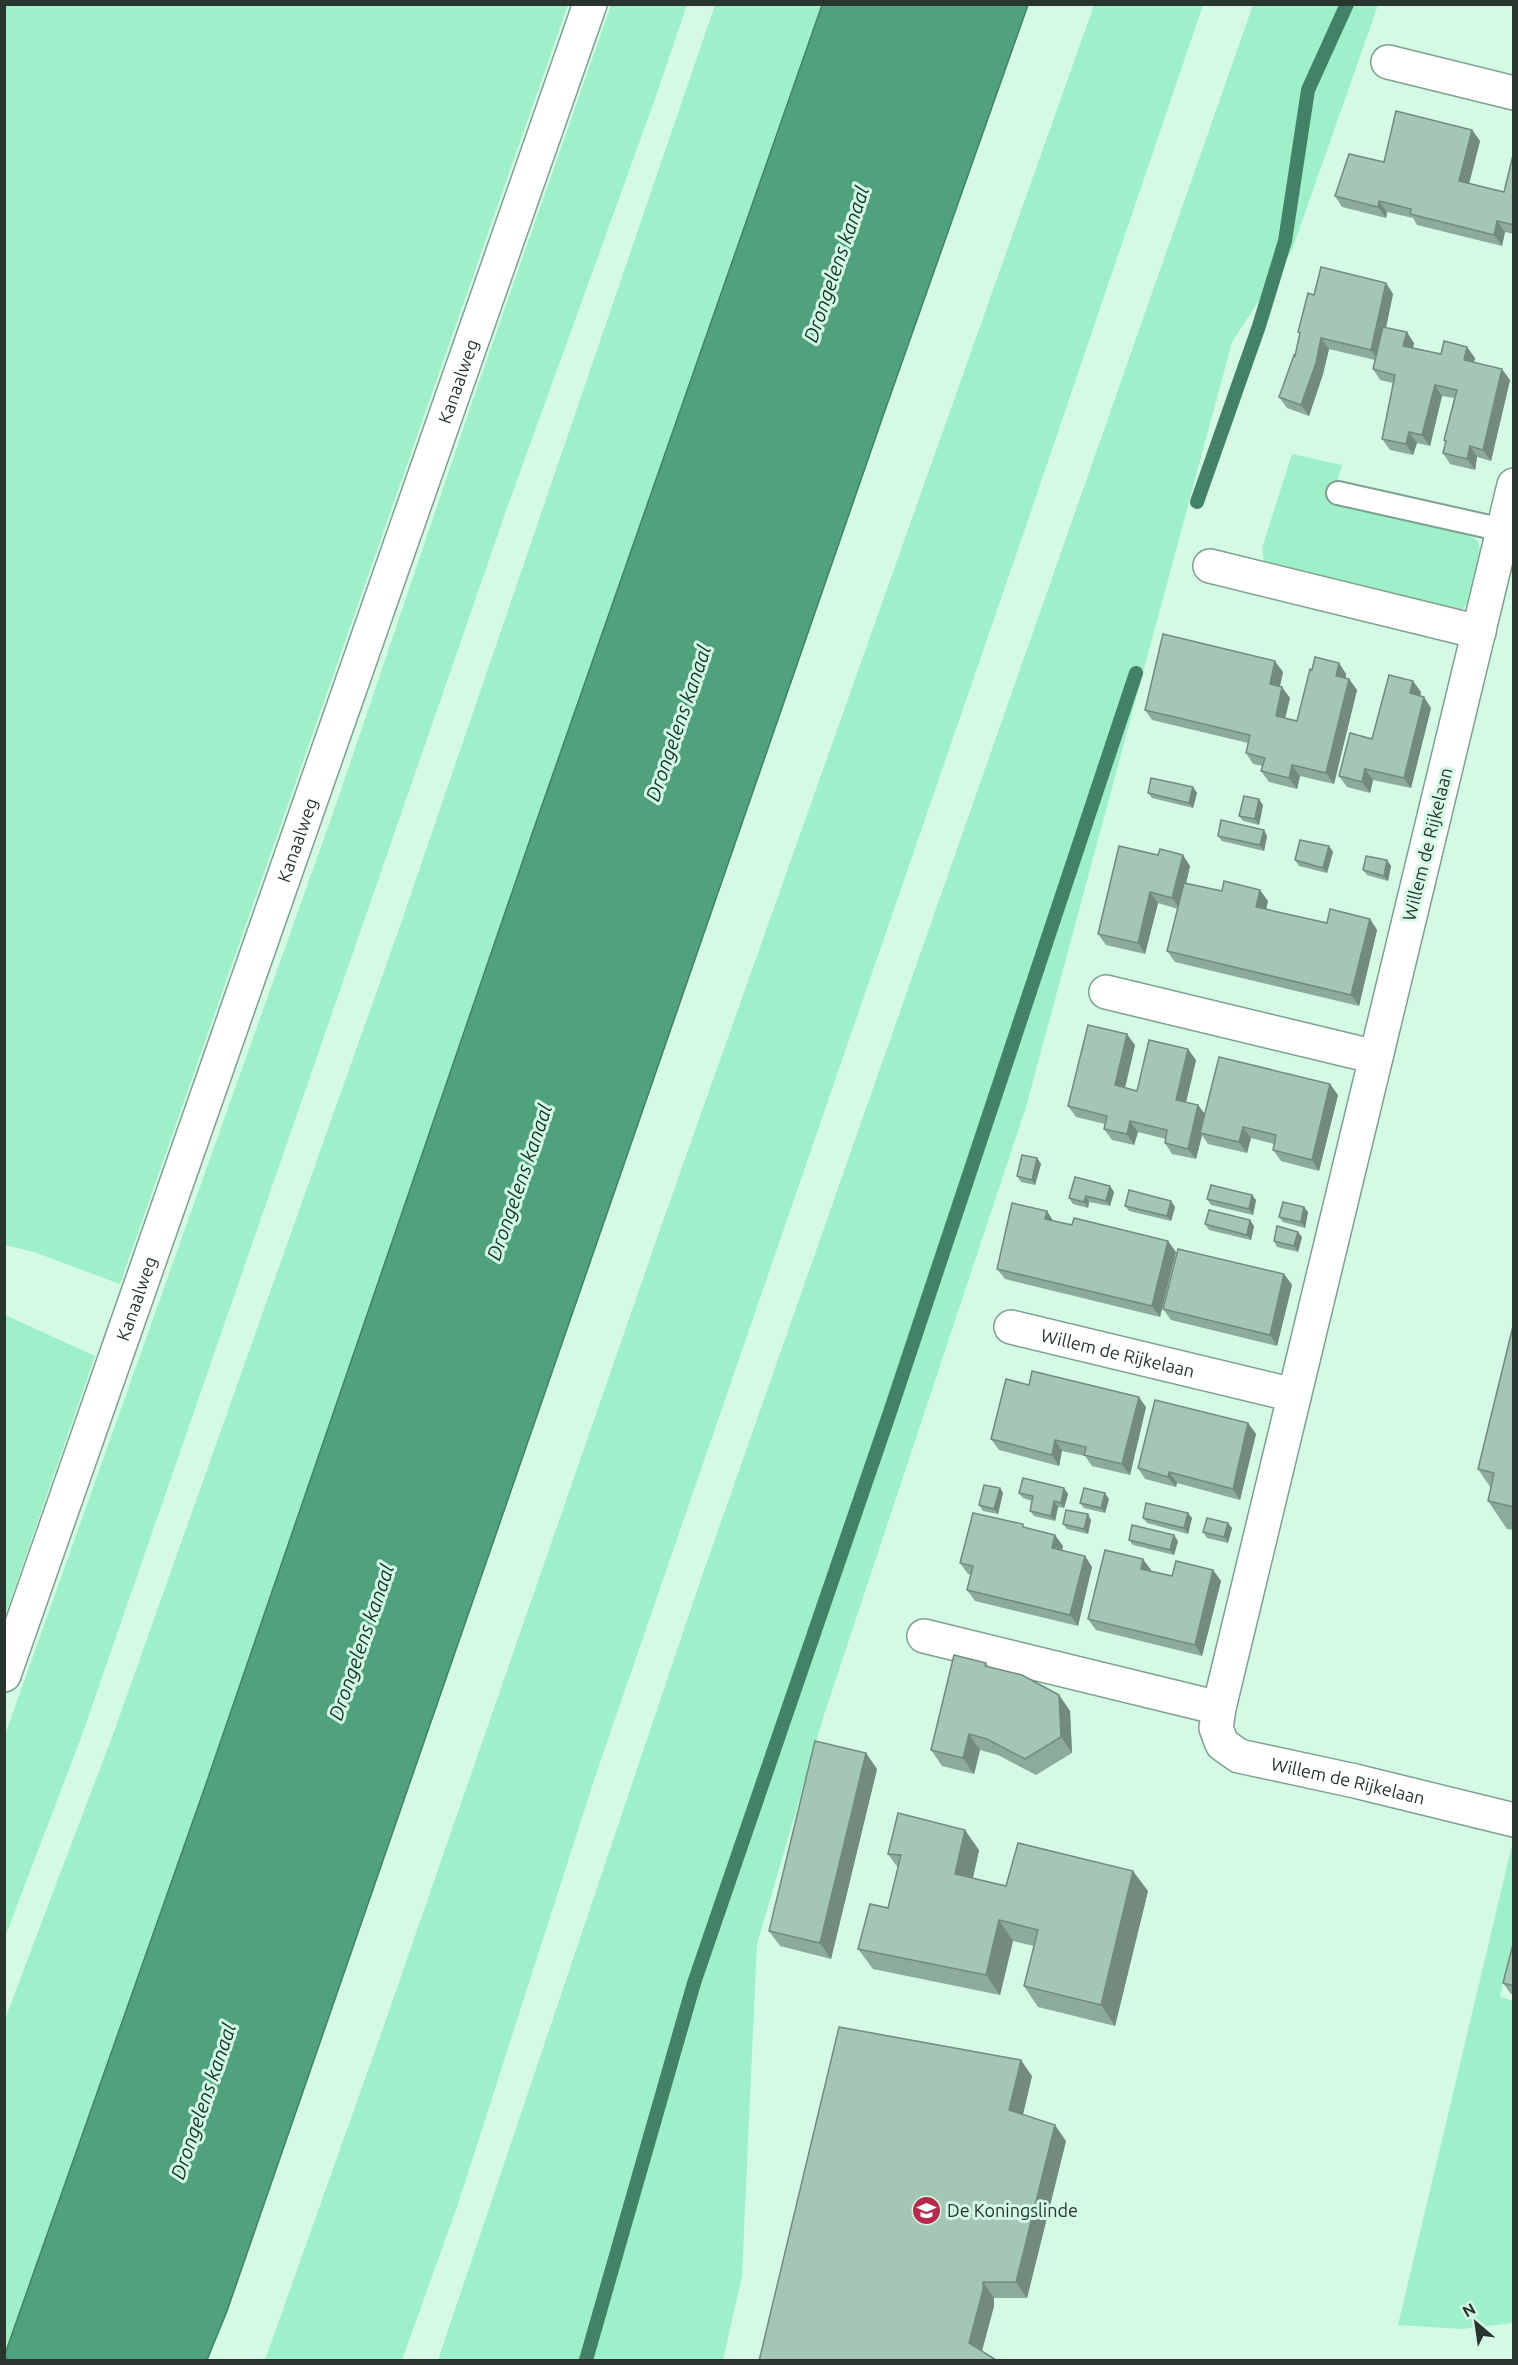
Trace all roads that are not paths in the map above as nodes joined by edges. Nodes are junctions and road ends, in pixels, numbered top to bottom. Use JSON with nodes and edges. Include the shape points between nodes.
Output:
{"nodes":[{"id":1,"x":590,"y":4,"type":"edge"},
{"id":2,"x":1388,"y":62,"type":"dead end"},
{"id":3,"x":1514,"y":93,"type":"edge"},
{"id":4,"x":1514,"y":484,"type":"edge"},
{"id":5,"x":1338,"y":493,"type":"dead end"},
{"id":6,"x":1503,"y":530,"type":"junction"},
{"id":7,"x":1210,"y":566,"type":"dead end"},
{"id":8,"x":1479,"y":632,"type":"junction"},
{"id":9,"x":1106,"y":992,"type":"dead end"},
{"id":10,"x":1376,"y":1057,"type":"junction"},
{"id":11,"x":1011,"y":1327,"type":"dead end"},
{"id":12,"x":1294,"y":1395,"type":"junction"},
{"id":13,"x":924,"y":1636,"type":"dead end"},
{"id":14,"x":4,"y":1675,"type":"edge"},
{"id":15,"x":1219,"y":1708,"type":"junction"},
{"id":16,"x":1514,"y":1820,"type":"edge"}],
"edges":[{"from":1,"to":14,"type":"street","name":"Kanaalweg"},
{"from":2,"to":3,"type":"street"},
{"from":4,"to":6,"type":"street","name":"Willem de Rijkelaan"},
{"from":5,"to":6,"type":"lane"},
{"from":6,"to":8,"type":"street","name":"Willem de Rijkelaan"},
{"from":7,"to":8,"type":"street"},
{"from":8,"to":10,"type":"street","name":"Willem de Rijkelaan"},
{"from":9,"to":10,"type":"street"},
{"from":10,"to":12,"type":"street","name":"Willem de Rijkelaan"},
{"from":11,"to":12,"type":"street","name":"Willem de Rijkelaan"},
{"from":12,"to":15,"type":"street","name":"Willem de Rijkelaan"},
{"from":13,"to":15,"type":"street"},
{"from":15,"to":16,"type":"street","name":"Willem de Rijkelaan","via":[[1216,1728],[1222,1744],[1239,1756]]}]}
